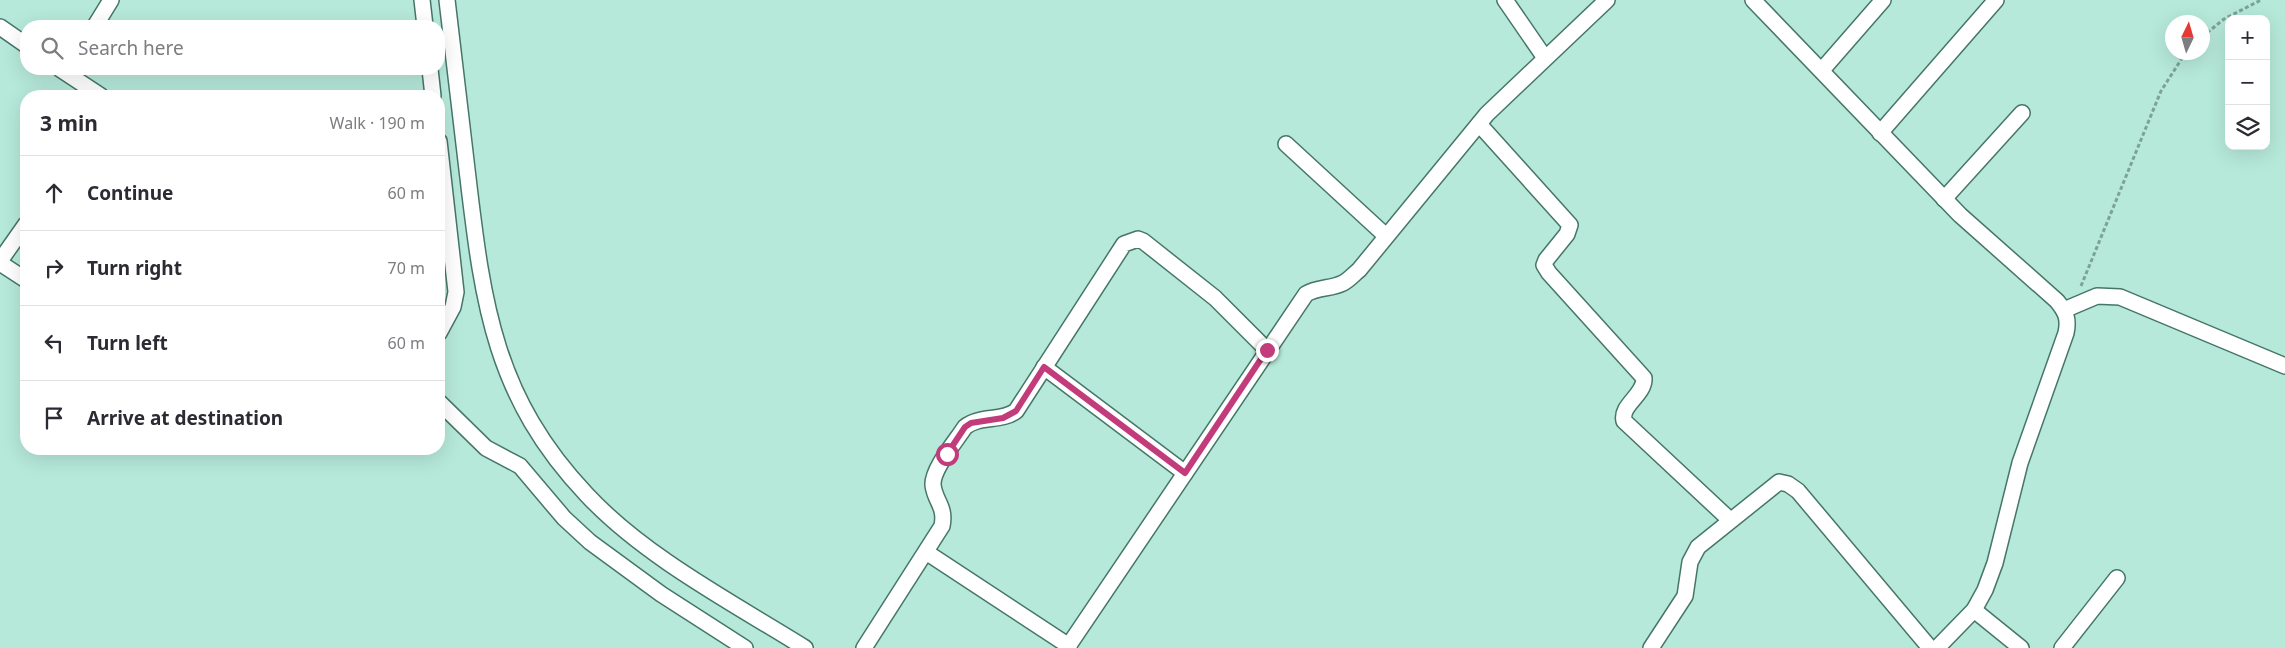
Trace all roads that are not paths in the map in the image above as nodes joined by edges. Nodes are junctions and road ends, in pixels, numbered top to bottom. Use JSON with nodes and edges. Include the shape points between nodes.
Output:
{"nodes":[{"id":1,"x":111,"y":0,"type":"edge"},
{"id":2,"x":422,"y":0,"type":"edge"},
{"id":3,"x":447,"y":0,"type":"edge"},
{"id":4,"x":1505,"y":0,"type":"edge"},
{"id":5,"x":1607,"y":0,"type":"edge"},
{"id":6,"x":1754,"y":0,"type":"edge"},
{"id":7,"x":1884,"y":0,"type":"edge"},
{"id":8,"x":1996,"y":0,"type":"edge"},
{"id":9,"x":99,"y":20,"type":"edge"},
{"id":10,"x":424,"y":20,"type":"edge"},
{"id":11,"x":0,"y":27,"type":"edge"},
{"id":12,"x":20,"y":41,"type":"edge"},
{"id":13,"x":1545,"y":58,"type":"junction"},
{"id":14,"x":1822,"y":70,"type":"junction"},
{"id":15,"x":71,"y":75,"type":"edge"},
{"id":16,"x":431,"y":75,"type":"edge"},
{"id":17,"x":92,"y":90,"type":"edge"},
{"id":18,"x":432,"y":90,"type":"edge"},
{"id":19,"x":2022,"y":113,"type":"dead end"},
{"id":20,"x":1479,"y":124,"type":"junction"},
{"id":21,"x":1880,"y":133,"type":"junction"},
{"id":22,"x":1286,"y":144,"type":"dead end"},
{"id":23,"x":445,"y":191,"type":"edge"},
{"id":24,"x":1944,"y":199,"type":"junction"},
{"id":25,"x":20,"y":233,"type":"edge"},
{"id":26,"x":1386,"y":236,"type":"junction"},
{"id":27,"x":0,"y":262,"type":"edge"},
{"id":28,"x":20,"y":276,"type":"edge"},
{"id":29,"x":2069,"y":308,"type":"junction"},
{"id":30,"x":445,"y":318,"type":"edge"},
{"id":31,"x":1267,"y":350,"type":"junction"},
{"id":32,"x":2285,"y":366,"type":"edge"},
{"id":33,"x":1044,"y":367,"type":"junction"},
{"id":34,"x":445,"y":408,"type":"edge"},
{"id":35,"x":1185,"y":473,"type":"junction"},
{"id":36,"x":1730,"y":520,"type":"junction"},
{"id":37,"x":926,"y":552,"type":"junction"},
{"id":38,"x":2117,"y":578,"type":"dead end"},
{"id":39,"x":1974,"y":610,"type":"junction"},
{"id":40,"x":1068,"y":647,"type":"edge"},
{"id":41,"x":745,"y":648,"type":"edge"},
{"id":42,"x":805,"y":648,"type":"edge"},
{"id":43,"x":864,"y":648,"type":"edge"},
{"id":44,"x":1651,"y":648,"type":"edge"},
{"id":45,"x":1930,"y":648,"type":"edge"},
{"id":46,"x":1936,"y":648,"type":"edge"},
{"id":47,"x":2021,"y":648,"type":"edge"},
{"id":48,"x":2062,"y":648,"type":"edge"}],
"edges":[{"from":1,"to":9,"type":"street"},
{"from":2,"to":10,"type":"street"},
{"from":3,"to":42,"type":"street","via":[[476,251],[485,302],[506,371],[529,421],[587,495],[639,540],[681,571]]},
{"from":4,"to":13,"type":"street"},
{"from":5,"to":13,"type":"street"},
{"from":6,"to":14,"type":"street"},
{"from":7,"to":14,"type":"street"},
{"from":8,"to":21,"type":"street"},
{"from":11,"to":12,"type":"street"},
{"from":13,"to":20,"type":"street"},
{"from":14,"to":21,"type":"street"},
{"from":15,"to":17,"type":"street"},
{"from":16,"to":18,"type":"street"},
{"from":19,"to":24,"type":"street"},
{"from":20,"to":26,"type":"street"},
{"from":20,"to":36,"type":"street","via":[[1570,225],[1544,265],[1644,378],[1643,388],[1624,412],[1624,421]]},
{"from":21,"to":24,"type":"street"},
{"from":22,"to":26,"type":"street"},
{"from":23,"to":30,"type":"street","via":[[456,284],[453,307]]},
{"from":24,"to":29,"type":"street"},
{"from":25,"to":27,"type":"street"},
{"from":26,"to":31,"type":"street","via":[[1359,270],[1344,282],[1330,288],[1316,288],[1306,294]]},
{"from":27,"to":28,"type":"street"},
{"from":29,"to":32,"type":"street","via":[[2097,296],[2120,297]]},
{"from":29,"to":39,"type":"street","via":[[2066,333],[2020,463],[1995,563]]},
{"from":31,"to":33,"type":"street","via":[[1199,284],[1138,238],[1124,244]]},
{"from":31,"to":35,"type":"street"},
{"from":33,"to":35,"type":"street"},
{"from":33,"to":37,"type":"street","via":[[1016,411],[1003,418],[971,423],[965,427],[938,468],[933,487],[944,518]]},
{"from":34,"to":41,"type":"street","via":[[486,448],[520,466],[564,518],[590,542],[661,594]]},
{"from":35,"to":40,"type":"street"},
{"from":36,"to":44,"type":"street","via":[[1693,554],[1685,596]]},
{"from":36,"to":45,"type":"street","via":[[1772,486],[1779,482],[1788,484],[1798,491]]},
{"from":37,"to":40,"type":"street"},
{"from":37,"to":43,"type":"street"},
{"from":38,"to":48,"type":"street"},
{"from":39,"to":46,"type":"street"},
{"from":39,"to":47,"type":"street"}]}
